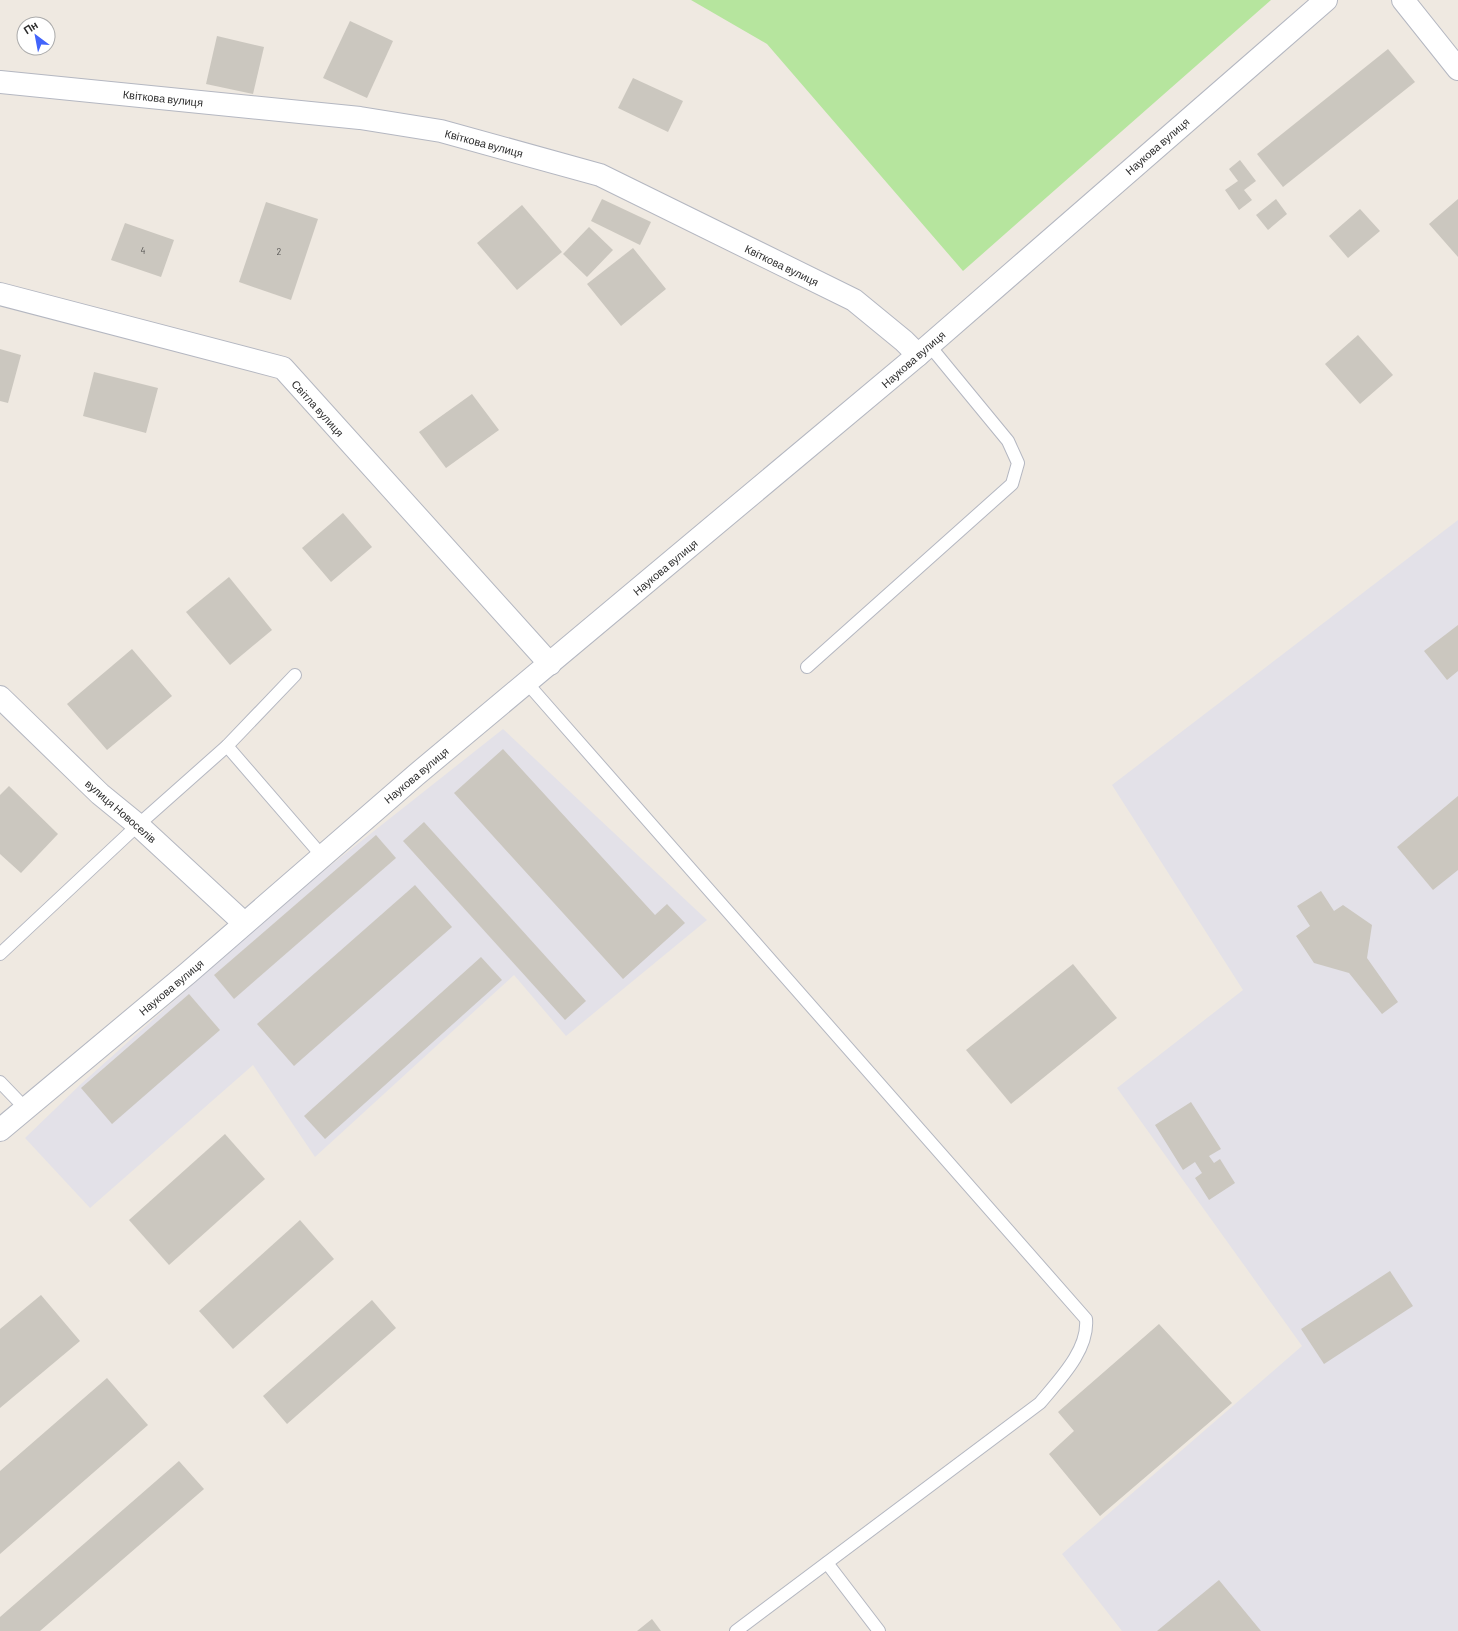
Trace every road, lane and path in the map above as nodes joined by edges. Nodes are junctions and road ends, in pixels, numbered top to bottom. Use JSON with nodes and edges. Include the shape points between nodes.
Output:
{"nodes":[{"id":1,"x":1326,"y":0,"type":"edge"},
{"id":2,"x":1403,"y":0,"type":"edge"},
{"id":3,"x":1458,"y":69,"type":"edge"},
{"id":4,"x":0,"y":82,"type":"edge"},
{"id":5,"x":0,"y":294,"type":"edge"},
{"id":6,"x":923,"y":350,"type":"junction"},
{"id":7,"x":550,"y":664,"type":"junction"},
{"id":8,"x":807,"y":667,"type":"dead end"},
{"id":9,"x":295,"y":675,"type":"dead end"},
{"id":10,"x":527,"y":683,"type":"junction"},
{"id":11,"x":0,"y":697,"type":"edge"},
{"id":12,"x":227,"y":746,"type":"junction"},
{"id":13,"x":138,"y":825,"type":"junction"},
{"id":14,"x":323,"y":857,"type":"junction"},
{"id":15,"x":244,"y":923,"type":"junction"},
{"id":16,"x":0,"y":954,"type":"edge"},
{"id":17,"x":0,"y":1082,"type":"edge"},
{"id":18,"x":25,"y":1108,"type":"junction"},
{"id":19,"x":0,"y":1130,"type":"edge"},
{"id":20,"x":826,"y":1563,"type":"junction"},
{"id":21,"x":736,"y":1631,"type":"edge"},
{"id":22,"x":879,"y":1631,"type":"edge"}],
"edges":[{"from":1,"to":6,"type":"street","name":"Наукова вулиця"},
{"from":2,"to":3,"type":"street"},
{"from":4,"to":6,"type":"street","name":"Квіткова вулиця","via":[[360,118],[441,131],[600,175],[854,300],[904,341]]},
{"from":5,"to":7,"type":"street","name":"Світла вулиця","via":[[282,368]]},
{"from":6,"to":7,"type":"street","name":"Наукова вулиця"},
{"from":6,"to":8,"type":"lane","via":[[1008,441],[1018,464],[1012,484]]},
{"from":7,"to":10,"type":"street","name":"Наукова вулиця"},
{"from":9,"to":12,"type":"lane"},
{"from":10,"to":14,"type":"street","name":"Наукова вулиця","via":[[374,810]]},
{"from":10,"to":20,"type":"lane","via":[[1086,1319],[1087,1330],[1082,1346],[1040,1403]]},
{"from":11,"to":13,"type":"street","name":"вулиця Новоселів","via":[[100,794]]},
{"from":12,"to":13,"type":"lane"},
{"from":12,"to":14,"type":"lane"},
{"from":13,"to":15,"type":"street","name":"вулиця Новоселів"},
{"from":13,"to":16,"type":"lane"},
{"from":14,"to":15,"type":"street","name":"Наукова вулиця"},
{"from":15,"to":18,"type":"street","name":"Наукова вулиця","via":[[188,973]]},
{"from":17,"to":18,"type":"lane"},
{"from":18,"to":19,"type":"street","name":"Наукова вулиця"},
{"from":20,"to":21,"type":"lane"},
{"from":20,"to":22,"type":"lane"}]}
